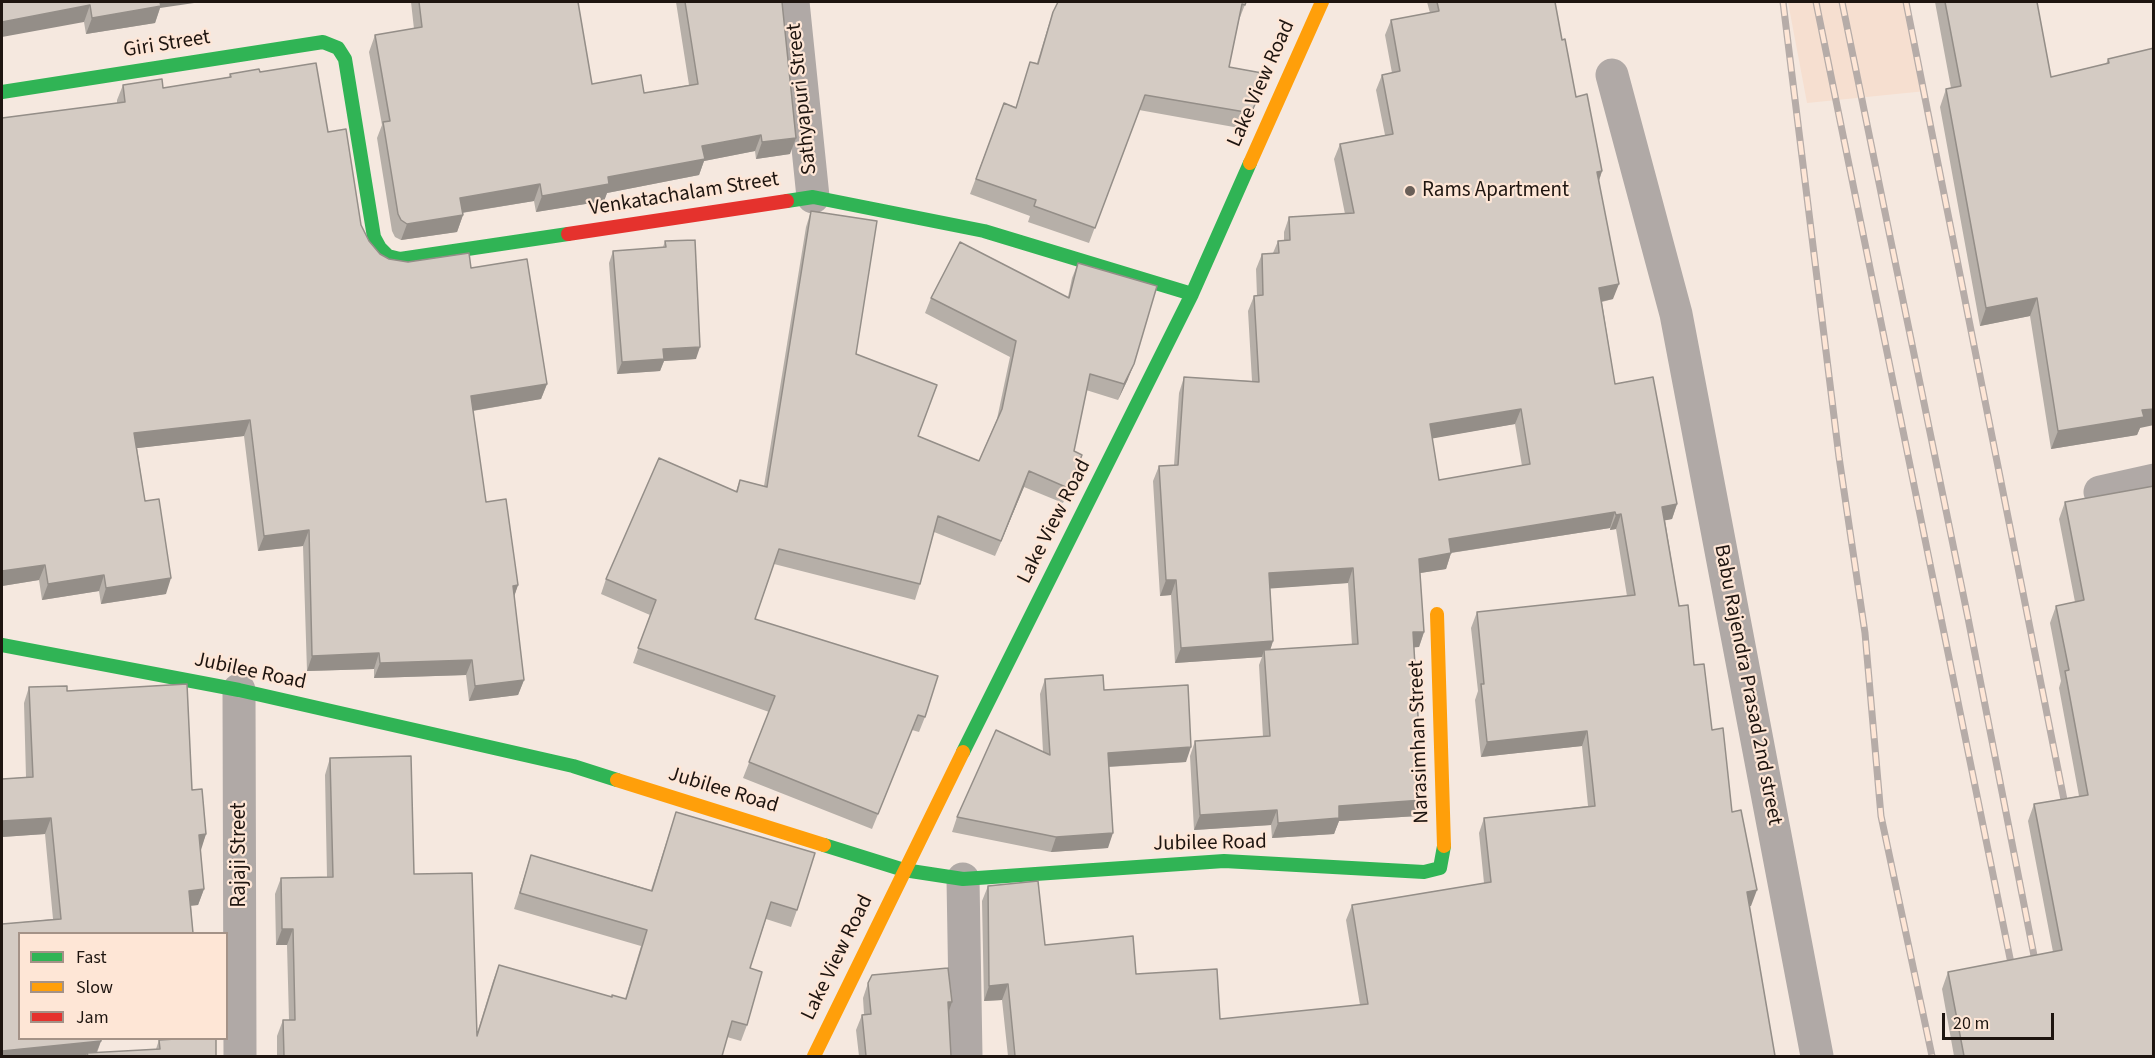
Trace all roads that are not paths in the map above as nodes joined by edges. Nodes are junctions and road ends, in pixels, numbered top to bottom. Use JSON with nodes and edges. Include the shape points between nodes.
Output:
{"nodes":[{"id":1,"x":793,"y":2,"type":"edge"},
{"id":2,"x":1322,"y":2,"type":"edge"},
{"id":3,"x":338,"y":48,"type":"joint"},
{"id":4,"x":1612,"y":75,"type":"dead end"},
{"id":5,"x":2,"y":92,"type":"edge"},
{"id":6,"x":813,"y":197,"type":"junction"},
{"id":7,"x":1192,"y":294,"type":"junction"},
{"id":8,"x":2154,"y":480,"type":"edge"},
{"id":9,"x":2100,"y":492,"type":"dead end"},
{"id":10,"x":1437,"y":614,"type":"dead end"},
{"id":11,"x":2,"y":645,"type":"edge"},
{"id":12,"x":239,"y":690,"type":"junction"},
{"id":13,"x":1440,"y":868,"type":"joint"},
{"id":14,"x":904,"y":870,"type":"junction"},
{"id":15,"x":963,"y":879,"type":"junction"},
{"id":16,"x":240,"y":1056,"type":"edge"},
{"id":17,"x":814,"y":1056,"type":"edge"},
{"id":18,"x":966,"y":1056,"type":"edge"},
{"id":19,"x":1817,"y":1056,"type":"edge"}],
"edges":[{"from":1,"to":6,"type":"street","name":"Sathyapuri Street"},
{"from":2,"to":7,"type":"street","name":"Lake View Road"},
{"from":3,"to":5,"type":"street","name":"Giri Street","via":[[323,42]]},
{"from":3,"to":6,"type":"street","name":"Venkatachalam Street","via":[[347,69],[374,237],[388,256],[400,259]]},
{"from":4,"to":19,"type":"street","name":"Babu Rajendra Prasad 2nd street","via":[[1676,314]]},
{"from":6,"to":7,"type":"street","name":"Venkatachalam Street","via":[[984,231]]},
{"from":7,"to":14,"type":"street","name":"Lake View Road"},
{"from":8,"to":9,"type":"street"},
{"from":10,"to":13,"type":"street","name":"Narasimhan Street","via":[[1444,853]]},
{"from":11,"to":12,"type":"street","name":"Jubilee Road"},
{"from":12,"to":14,"type":"street","name":"Jubilee Road","via":[[573,766]]},
{"from":12,"to":16,"type":"street","name":"Rajaji Street"},
{"from":13,"to":15,"type":"street","name":"Jubilee Road","via":[[1424,872],[1224,861]]},
{"from":14,"to":15,"type":"street","name":"Jubilee Road"},
{"from":14,"to":17,"type":"street","name":"Lake View Road"},
{"from":15,"to":18,"type":"street"}]}
